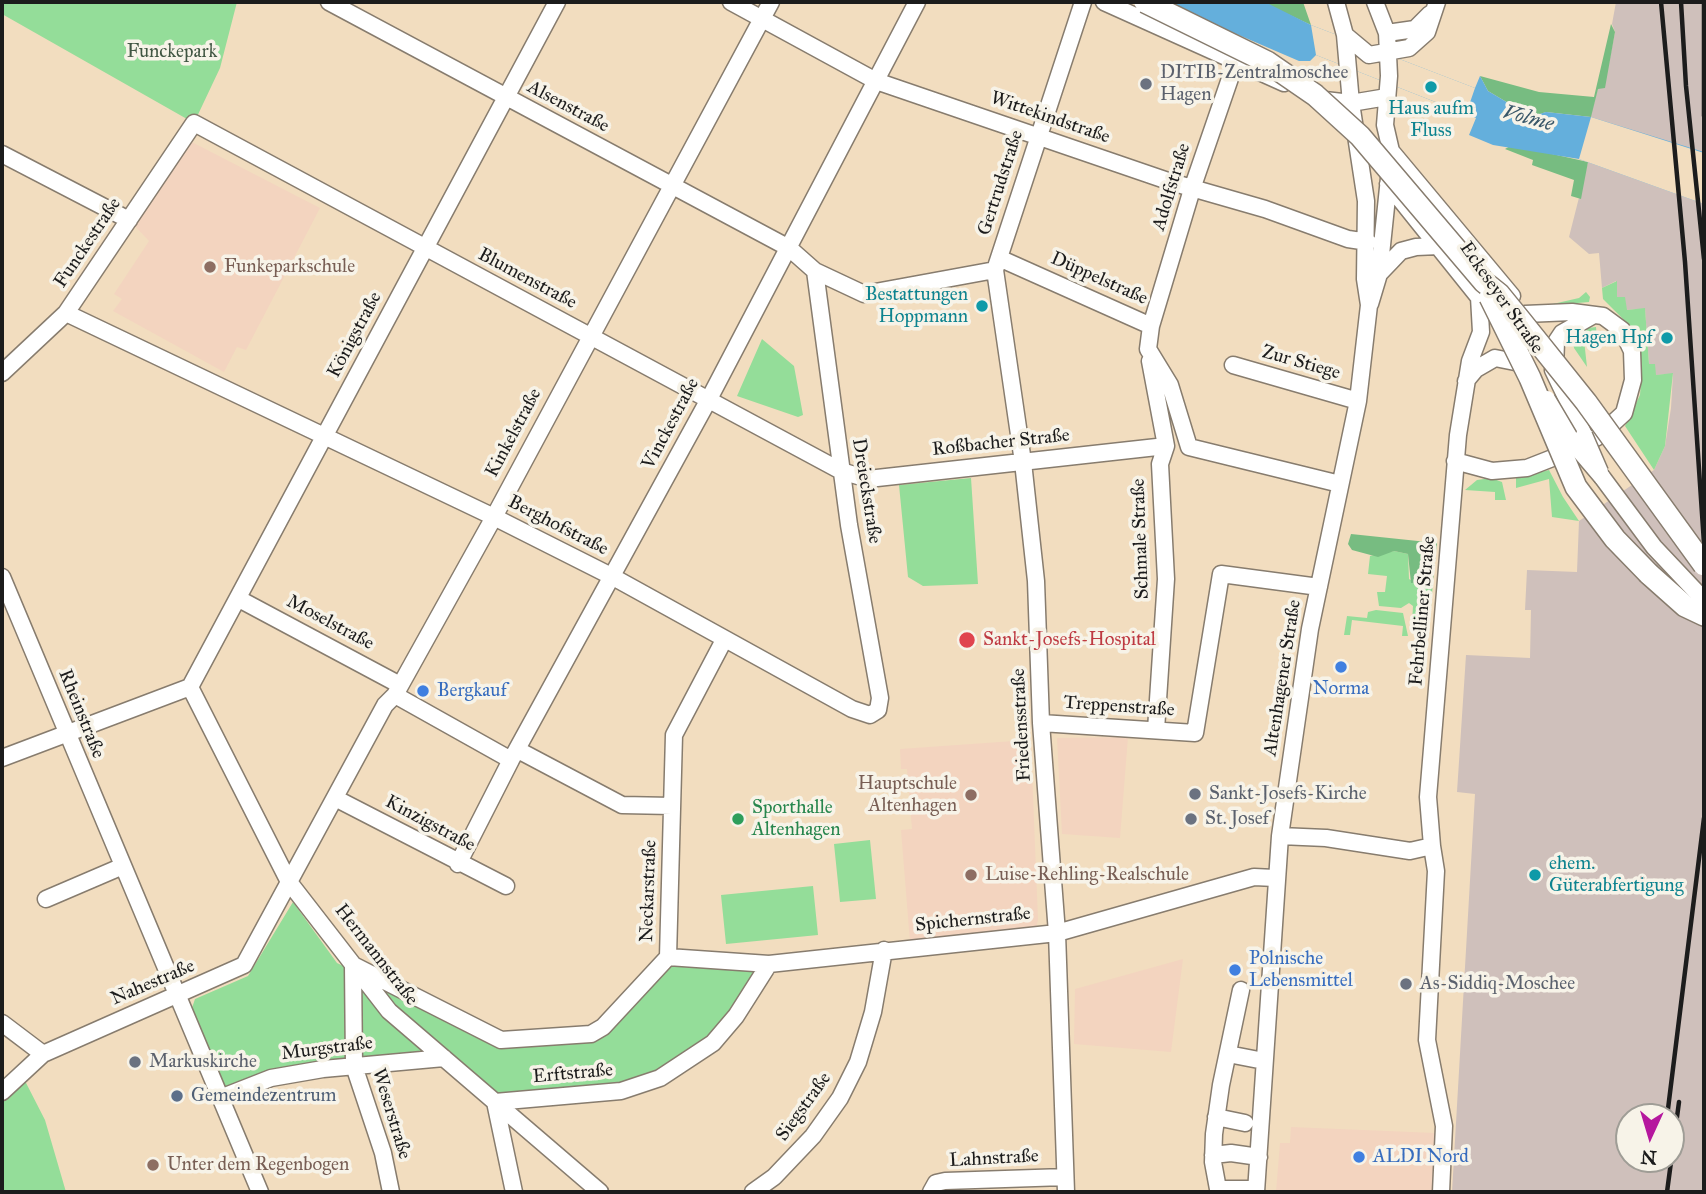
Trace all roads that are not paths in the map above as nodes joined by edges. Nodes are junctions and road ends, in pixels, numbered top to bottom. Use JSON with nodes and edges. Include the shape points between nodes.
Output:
{"nodes":[{"id":1,"x":329,"y":2,"type":"edge"},
{"id":2,"x":557,"y":2,"type":"edge"},
{"id":3,"x":731,"y":2,"type":"edge"},
{"id":4,"x":771,"y":2,"type":"edge"},
{"id":5,"x":917,"y":2,"type":"edge"},
{"id":6,"x":1083,"y":2,"type":"edge"},
{"id":7,"x":1104,"y":2,"type":"edge"},
{"id":8,"x":1145,"y":2,"type":"edge"},
{"id":9,"x":1336,"y":2,"type":"edge"},
{"id":10,"x":1375,"y":2,"type":"edge"},
{"id":11,"x":1435,"y":6,"type":"edge"},
{"id":12,"x":762,"y":18,"type":"junction"},
{"id":13,"x":1387,"y":33,"type":"junction"},
{"id":14,"x":1345,"y":35,"type":"junction"},
{"id":15,"x":1389,"y":52,"type":"junction"},
{"id":16,"x":1236,"y":61,"type":"junction"},
{"id":17,"x":876,"y":81,"type":"junction"},
{"id":18,"x":505,"y":97,"type":"junction"},
{"id":19,"x":1387,"y":97,"type":"junction"},
{"id":20,"x":1312,"y":98,"type":"junction"},
{"id":21,"x":1351,"y":103,"type":"junction"},
{"id":22,"x":194,"y":123,"type":"joint"},
{"id":23,"x":1038,"y":136,"type":"junction"},
{"id":24,"x":1359,"y":148,"type":"junction"},
{"id":25,"x":1391,"y":151,"type":"junction"},
{"id":26,"x":2,"y":154,"type":"edge"},
{"id":27,"x":1388,"y":184,"type":"junction"},
{"id":28,"x":671,"y":185,"type":"junction"},
{"id":29,"x":1193,"y":186,"type":"junction"},
{"id":30,"x":129,"y":220,"type":"junction"},
{"id":31,"x":1368,"y":242,"type":"junction"},
{"id":32,"x":1439,"y":246,"type":"junction"},
{"id":33,"x":425,"y":248,"type":"junction"},
{"id":34,"x":789,"y":248,"type":"junction"},
{"id":35,"x":997,"y":264,"type":"junction"},
{"id":36,"x":815,"y":271,"type":"junction"},
{"id":37,"x":1379,"y":274,"type":"junction"},
{"id":38,"x":1481,"y":290,"type":"junction"},
{"id":39,"x":1370,"y":305,"type":"junction"},
{"id":40,"x":66,"y":313,"type":"junction"},
{"id":41,"x":1525,"y":314,"type":"junction"},
{"id":42,"x":1594,"y":315,"type":"junction"},
{"id":43,"x":1151,"y":326,"type":"junction"},
{"id":44,"x":589,"y":337,"type":"junction"},
{"id":45,"x":1148,"y":349,"type":"junction"},
{"id":46,"x":1520,"y":363,"type":"junction"},
{"id":47,"x":1233,"y":365,"type":"dead end"},
{"id":48,"x":2,"y":373,"type":"edge"},
{"id":49,"x":1555,"y":373,"type":"junction"},
{"id":50,"x":1466,"y":381,"type":"junction"},
{"id":51,"x":709,"y":399,"type":"junction"},
{"id":52,"x":1358,"y":401,"type":"junction"},
{"id":53,"x":327,"y":436,"type":"junction"},
{"id":54,"x":1166,"y":446,"type":"junction"},
{"id":55,"x":1455,"y":461,"type":"junction"},
{"id":56,"x":1023,"y":462,"type":"junction"},
{"id":57,"x":841,"y":471,"type":"junction"},
{"id":58,"x":1602,"y":477,"type":"junction"},
{"id":59,"x":1340,"y":484,"type":"junction"},
{"id":60,"x":494,"y":517,"type":"junction"},
{"id":61,"x":1704,"y":565,"type":"edge"},
{"id":62,"x":2,"y":577,"type":"edge"},
{"id":63,"x":612,"y":577,"type":"junction"},
{"id":64,"x":1319,"y":587,"type":"junction"},
{"id":65,"x":239,"y":599,"type":"junction"},
{"id":66,"x":1704,"y":600,"type":"edge"},
{"id":67,"x":1704,"y":615,"type":"edge"},
{"id":68,"x":724,"y":640,"type":"junction"},
{"id":69,"x":190,"y":688,"type":"junction"},
{"id":70,"x":398,"y":690,"type":"junction"},
{"id":71,"x":875,"y":715,"type":"joint"},
{"id":72,"x":1041,"y":723,"type":"junction"},
{"id":73,"x":1156,"y":730,"type":"junction"},
{"id":74,"x":66,"y":734,"type":"junction"},
{"id":75,"x":515,"y":755,"type":"junction"},
{"id":76,"x":2,"y":758,"type":"edge"},
{"id":77,"x":335,"y":798,"type":"junction"},
{"id":78,"x":672,"y":806,"type":"junction"},
{"id":79,"x":1280,"y":836,"type":"junction"},
{"id":80,"x":1432,"y":846,"type":"junction"},
{"id":81,"x":458,"y":864,"type":"junction"},
{"id":82,"x":123,"y":866,"type":"junction"},
{"id":83,"x":1275,"y":878,"type":"junction"},
{"id":84,"x":289,"y":882,"type":"junction"},
{"id":85,"x":506,"y":886,"type":"dead end"},
{"id":86,"x":46,"y":900,"type":"dead end"},
{"id":87,"x":1056,"y":933,"type":"junction"},
{"id":88,"x":884,"y":950,"type":"junction"},
{"id":89,"x":668,"y":957,"type":"junction"},
{"id":90,"x":769,"y":964,"type":"junction"},
{"id":91,"x":353,"y":965,"type":"junction"},
{"id":92,"x":1241,"y":990,"type":"dead end"},
{"id":93,"x":175,"y":996,"type":"junction"},
{"id":94,"x":2,"y":1023,"type":"edge"},
{"id":95,"x":43,"y":1054,"type":"junction"},
{"id":96,"x":1227,"y":1054,"type":"junction"},
{"id":97,"x":444,"y":1058,"type":"junction"},
{"id":98,"x":1264,"y":1061,"type":"junction"},
{"id":99,"x":354,"y":1066,"type":"junction"},
{"id":100,"x":2,"y":1091,"type":"edge"},
{"id":101,"x":219,"y":1098,"type":"junction"},
{"id":102,"x":495,"y":1102,"type":"junction"},
{"id":103,"x":1216,"y":1117,"type":"junction"},
{"id":104,"x":1245,"y":1123,"type":"dead end"},
{"id":105,"x":1213,"y":1155,"type":"junction"},
{"id":106,"x":1259,"y":1157,"type":"junction"},
{"id":107,"x":1065,"y":1184,"type":"edge"},
{"id":108,"x":1256,"y":1191,"type":"edge"},
{"id":109,"x":260,"y":1192,"type":"edge"},
{"id":110,"x":391,"y":1192,"type":"edge"},
{"id":111,"x":514,"y":1192,"type":"edge"},
{"id":112,"x":600,"y":1192,"type":"edge"},
{"id":113,"x":753,"y":1192,"type":"edge"},
{"id":114,"x":931,"y":1192,"type":"edge"},
{"id":115,"x":1441,"y":1192,"type":"edge"}],
"edges":[{"from":1,"to":18,"type":"street","name":"Alsenstraße"},
{"from":2,"to":18,"type":"street","name":"Königstraße"},
{"from":3,"to":12,"type":"street","name":"Wittekindstraße"},
{"from":4,"to":12,"type":"street","name":"Kinkelstraße"},
{"from":5,"to":17,"type":"street","name":"Vinckestraße"},
{"from":6,"to":23,"type":"street","name":"Gertrudstraße"},
{"from":7,"to":16,"type":"street"},
{"from":8,"to":38,"type":"main road","bridge":true,"via":[[1267,62],[1327,105],[1378,156]]},
{"from":9,"to":14,"type":"street","name":"Altenhagener Straße"},
{"from":10,"to":13,"type":"street","name":"Altenhagener Straße"},
{"from":11,"to":13,"type":"street","via":[[1415,29]]},
{"from":11,"to":15,"type":"street","via":[[1422,38],[1409,48]]},
{"from":12,"to":17,"type":"street","name":"Wittekindstraße"},
{"from":12,"to":28,"type":"street","name":"Kinkelstraße"},
{"from":13,"to":15,"type":"street","name":"Altenhagener Straße"},
{"from":14,"to":15,"type":"street","via":[[1369,55]]},
{"from":14,"to":21,"type":"street","name":"Altenhagener Straße"},
{"from":15,"to":19,"type":"street","name":"Altenhagener Straße"},
{"from":16,"to":20,"type":"street"},
{"from":16,"to":29,"type":"street","name":"Adolfstraße"},
{"from":17,"to":23,"type":"street","name":"Wittekindstraße"},
{"from":17,"to":34,"type":"street","name":"Vinckestraße"},
{"from":18,"to":28,"type":"street","name":"Alsenstraße"},
{"from":18,"to":33,"type":"street","name":"Königstraße"},
{"from":19,"to":21,"type":"street"},
{"from":19,"to":25,"type":"street","name":"Altenhagener Straße","via":[[1385,125]]},
{"from":20,"to":21,"type":"street"},
{"from":20,"to":24,"type":"street","name":"Eckeseyer Straße"},
{"from":21,"to":24,"type":"street","name":"Altenhagener Straße"},
{"from":22,"to":30,"type":"street","name":"Funckestraße"},
{"from":22,"to":33,"type":"street","name":"Blumenstraße"},
{"from":23,"to":29,"type":"street","name":"Wittekindstraße"},
{"from":23,"to":35,"type":"street","name":"Gertrudstraße"},
{"from":24,"to":27,"type":"street","name":"Eckeseyer Straße"},
{"from":24,"to":31,"type":"street","name":"Altenhagener Straße"},
{"from":25,"to":27,"type":"street","name":"Altenhagener Straße"},
{"from":25,"to":41,"type":"street","name":"Eckeseyer Straße"},
{"from":26,"to":30,"type":"street"},
{"from":27,"to":32,"type":"street","name":"Eckeseyer Straße"},
{"from":27,"to":37,"type":"street","name":"Altenhagener Straße"},
{"from":28,"to":34,"type":"street","name":"Alsenstraße"},
{"from":28,"to":44,"type":"street","name":"Kinkelstraße"},
{"from":29,"to":31,"type":"street","name":"Wittekindstraße"},
{"from":29,"to":43,"type":"street","name":"Adolfstraße"},
{"from":30,"to":40,"type":"street","name":"Funckestraße"},
{"from":31,"to":39,"type":"street","name":"Altenhagener Straße"},
{"from":32,"to":37,"type":"street","via":[[1401,251]]},
{"from":32,"to":38,"type":"street","name":"Eckeseyer Straße"},
{"from":33,"to":44,"type":"street","name":"Blumenstraße"},
{"from":33,"to":53,"type":"street","name":"Königstraße"},
{"from":34,"to":36,"type":"street"},
{"from":34,"to":51,"type":"street","name":"Vinckestraße"},
{"from":35,"to":36,"type":"street","via":[[864,294]]},
{"from":35,"to":43,"type":"street","name":"Düppelstraße"},
{"from":35,"to":56,"type":"street","name":"Friedensstraße"},
{"from":36,"to":57,"type":"street","name":"Dreieckstraße"},
{"from":37,"to":39,"type":"street","name":"Altenhagener Straße"},
{"from":38,"to":46,"type":"street","name":"Eckeseyer Straße"},
{"from":38,"to":50,"type":"street","name":"Fehrbelliner Straße","via":[[1481,332]]},
{"from":38,"to":61,"type":"main road","bridge":true,"via":[[1499,294],[1586,402]]},
{"from":38,"to":67,"type":"main road","bridge":true,"via":[[1530,379],[1571,477],[1591,510],[1649,574],[1685,606]]},
{"from":39,"to":52,"type":"street","name":"Altenhagener Straße"},
{"from":40,"to":48,"type":"street","name":"Funckestraße"},
{"from":40,"to":53,"type":"street","name":"Berghofstraße"},
{"from":41,"to":42,"type":"street"},
{"from":41,"to":49,"type":"street","name":"Eckeseyer Straße"},
{"from":42,"to":49,"type":"street","via":[[1575,323],[1556,342]]},
{"from":42,"to":55,"type":"street","via":[[1622,330],[1632,351],[1633,389],[1615,424],[1578,448],[1519,470],[1482,470]]},
{"from":43,"to":45,"type":"street","name":"Düppelstraße"},
{"from":44,"to":51,"type":"street","name":"Blumenstraße"},
{"from":44,"to":60,"type":"street","name":"Kinkelstraße"},
{"from":45,"to":54,"type":"street","name":"Schmale Straße"},
{"from":45,"to":59,"type":"street","via":[[1170,385],[1189,447]]},
{"from":46,"to":50,"type":"street","via":[[1495,358]]},
{"from":46,"to":58,"type":"street","name":"Eckeseyer Straße","bridge":true,"via":[[1573,443]]},
{"from":47,"to":52,"type":"street","name":"Zur Stiege"},
{"from":49,"to":58,"type":"street","name":"Eckeseyer Straße","bridge":true},
{"from":50,"to":55,"type":"street","name":"Fehrbelliner Straße"},
{"from":51,"to":57,"type":"street","name":"Blumenstraße"},
{"from":51,"to":63,"type":"street","name":"Vinckestraße"},
{"from":52,"to":59,"type":"street","name":"Altenhagener Straße"},
{"from":53,"to":60,"type":"street","name":"Berghofstraße"},
{"from":53,"to":65,"type":"street","name":"Königstraße"},
{"from":54,"to":56,"type":"street","name":"Roßbacher Straße"},
{"from":54,"to":73,"type":"street","name":"Schmale Straße","via":[[1160,464],[1167,579]]},
{"from":55,"to":80,"type":"street","name":"Fehrbelliner Straße","via":[[1428,797]]},
{"from":56,"to":57,"type":"street","name":"Roßbacher Straße","via":[[868,479]]},
{"from":56,"to":72,"type":"street","name":"Friedensstraße","via":[[1036,581]]},
{"from":57,"to":71,"type":"street","name":"Dreieckstraße","via":[[881,705]]},
{"from":58,"to":66,"type":"street","name":"Eckeseyer Straße","via":[[1654,547]]},
{"from":59,"to":64,"type":"street","name":"Altenhagener Straße"},
{"from":60,"to":63,"type":"street","name":"Berghofstraße"},
{"from":60,"to":70,"type":"street","name":"Kinkelstraße"},
{"from":62,"to":74,"type":"street","name":"Rheinstraße"},
{"from":63,"to":68,"type":"street","name":"Berghofstraße"},
{"from":63,"to":75,"type":"street","name":"Vinckestraße"},
{"from":64,"to":73,"type":"street","name":"Treppenstraße","via":[[1221,574],[1195,733]]},
{"from":64,"to":79,"type":"street","name":"Altenhagener Straße"},
{"from":65,"to":69,"type":"street","name":"Königstraße"},
{"from":65,"to":70,"type":"street","name":"Moselstraße"},
{"from":68,"to":71,"type":"street","name":"Berghofstraße","via":[[852,709]]},
{"from":68,"to":78,"type":"street","name":"Neckarstraße","via":[[677,727]]},
{"from":69,"to":74,"type":"street"},
{"from":69,"to":84,"type":"street","name":"Hermannstraße"},
{"from":70,"to":75,"type":"street","name":"Moselstraße"},
{"from":70,"to":77,"type":"street","name":"Kinkelstraße"},
{"from":72,"to":73,"type":"street","name":"Treppenstraße"},
{"from":72,"to":87,"type":"street","name":"Friedensstraße"},
{"from":74,"to":76,"type":"street"},
{"from":74,"to":82,"type":"street","name":"Rheinstraße"},
{"from":75,"to":78,"type":"street","name":"Moselstraße","via":[[622,805]]},
{"from":75,"to":81,"type":"street","name":"Vinckestraße"},
{"from":77,"to":81,"type":"street","name":"Kinzigstraße"},
{"from":77,"to":84,"type":"street","name":"Kinkelstraße"},
{"from":78,"to":89,"type":"street","name":"Neckarstraße"},
{"from":79,"to":80,"type":"street","via":[[1410,851]]},
{"from":79,"to":83,"type":"street","name":"Altenhagener Straße"},
{"from":80,"to":115,"type":"street","name":"Fehrbelliner Straße","via":[[1436,871],[1427,1040],[1444,1126]]},
{"from":81,"to":85,"type":"street","name":"Kinzigstraße"},
{"from":82,"to":86,"type":"street"},
{"from":82,"to":93,"type":"street","name":"Rheinstraße"},
{"from":83,"to":87,"type":"street","name":"Spichernstraße","via":[[1254,877]]},
{"from":83,"to":98,"type":"street","name":"Altenhagener Straße"},
{"from":84,"to":91,"type":"street","name":"Hermannstraße"},
{"from":84,"to":93,"type":"street","name":"Nahestraße","via":[[244,965]]},
{"from":87,"to":88,"type":"street","name":"Spichernstraße"},
{"from":87,"to":107,"type":"street","name":"Friedensstraße"},
{"from":88,"to":90,"type":"street","name":"Spichernstraße"},
{"from":88,"to":113,"type":"street","name":"Siegstraße","via":[[873,1012],[858,1062],[840,1098],[813,1136],[775,1177]]},
{"from":89,"to":90,"type":"street","name":"Spichernstraße"},
{"from":89,"to":91,"type":"street","name":"Neckarstraße","via":[[595,1033],[507,1040]]},
{"from":90,"to":102,"type":"street","name":"Erftstraße","via":[[713,1043],[660,1078],[621,1091]]},
{"from":91,"to":97,"type":"street","name":"Hermannstraße","via":[[389,1011]]},
{"from":91,"to":99,"type":"street","name":"Weserstraße"},
{"from":92,"to":96,"type":"street","name":"Altenhagener Straße"},
{"from":93,"to":95,"type":"street","name":"Nahestraße"},
{"from":93,"to":101,"type":"street","name":"Rheinstraße"},
{"from":94,"to":95,"type":"street"},
{"from":95,"to":100,"type":"street","name":"Nahestraße"},
{"from":96,"to":98,"type":"street"},
{"from":96,"to":103,"type":"street","name":"Altenhagener Straße"},
{"from":97,"to":99,"type":"street","name":"Murgstraße"},
{"from":97,"to":102,"type":"street","name":"Hermannstraße"},
{"from":98,"to":106,"type":"street","name":"Altenhagener Straße"},
{"from":99,"to":101,"type":"street","name":"Murgstraße","via":[[271,1078]]},
{"from":99,"to":110,"type":"street","name":"Weserstraße"},
{"from":101,"to":109,"type":"street","name":"Rheinstraße"},
{"from":102,"to":111,"type":"street"},
{"from":102,"to":112,"type":"street","name":"Hermannstraße"},
{"from":103,"to":104,"type":"street"},
{"from":103,"to":105,"type":"street","name":"Altenhagener Straße"},
{"from":105,"to":106,"type":"street"},
{"from":105,"to":108,"type":"street","name":"Altenhagener Straße","via":[[1218,1189]]},
{"from":106,"to":108,"type":"street","name":"Altenhagener Straße"},
{"from":107,"to":114,"type":"street","name":"Lahnstraße","via":[[945,1181],[936,1183]]}]}
